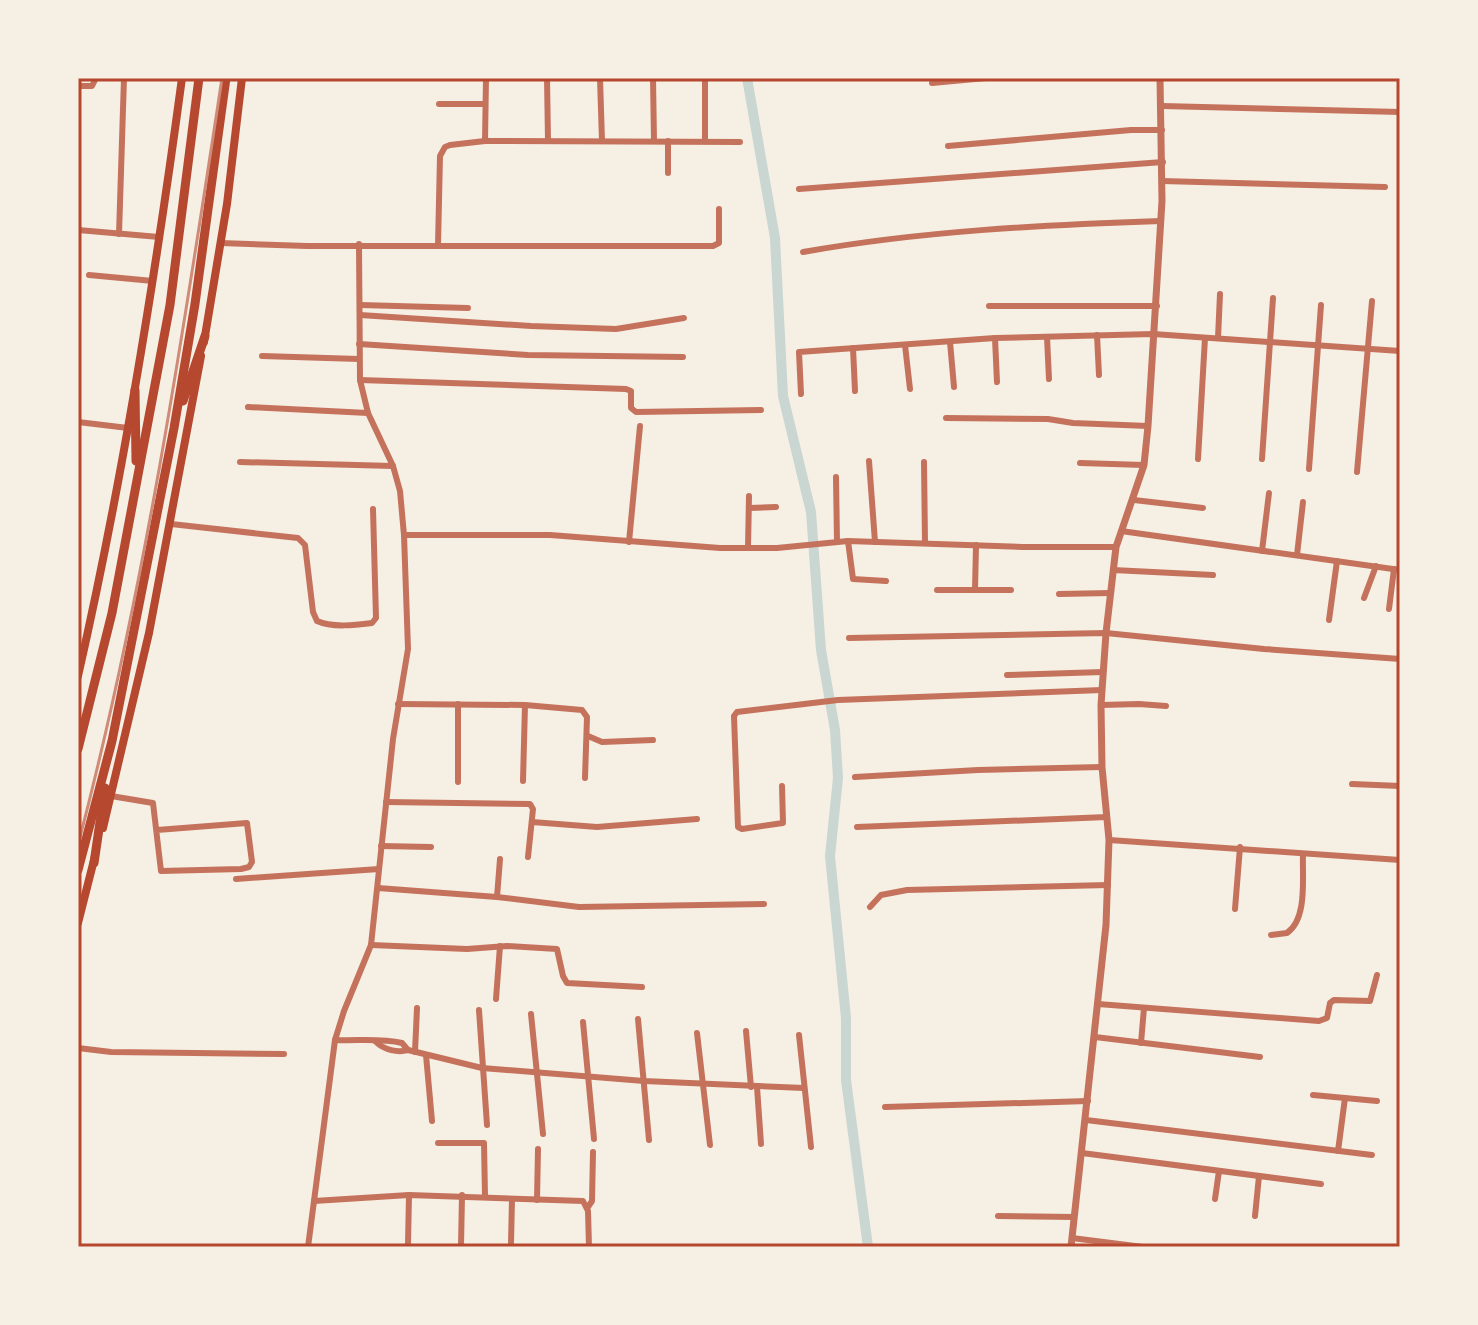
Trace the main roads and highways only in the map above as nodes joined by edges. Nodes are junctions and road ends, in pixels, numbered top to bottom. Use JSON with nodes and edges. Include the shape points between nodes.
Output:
{"nodes":[{"id":1,"x":182,"y":78,"type":"edge"},
{"id":2,"x":199,"y":78,"type":"edge"},
{"id":3,"x":226,"y":78,"type":"edge"},
{"id":4,"x":242,"y":78,"type":"edge"},
{"id":5,"x":205,"y":336,"type":"junction"},
{"id":6,"x":135,"y":390,"type":"junction"},
{"id":7,"x":174,"y":428,"type":"junction"},
{"id":8,"x":136,"y":481,"type":"junction"},
{"id":9,"x":78,"y":676,"type":"edge"},
{"id":10,"x":112,"y":741,"type":"junction"},
{"id":11,"x":78,"y":749,"type":"edge"},
{"id":12,"x":94,"y":863,"type":"junction"},
{"id":13,"x":78,"y":870,"type":"edge"},
{"id":14,"x":78,"y":923,"type":"edge"}],
"edges":[{"from":1,"to":6,"type":"main road"},
{"from":2,"to":8,"type":"main road","via":[[170,305]]},
{"from":3,"to":7,"type":"main road"},
{"from":4,"to":5,"type":"main road"},
{"from":5,"to":7,"type":"main road"},
{"from":5,"to":12,"type":"main road","via":[[171,524]]},
{"from":6,"to":8,"type":"main road"},
{"from":6,"to":9,"type":"main road"},
{"from":7,"to":10,"type":"main road"},
{"from":8,"to":11,"type":"main road","via":[[112,613]]},
{"from":10,"to":12,"type":"main road"},
{"from":10,"to":13,"type":"main road"},
{"from":12,"to":14,"type":"main road"}]}
